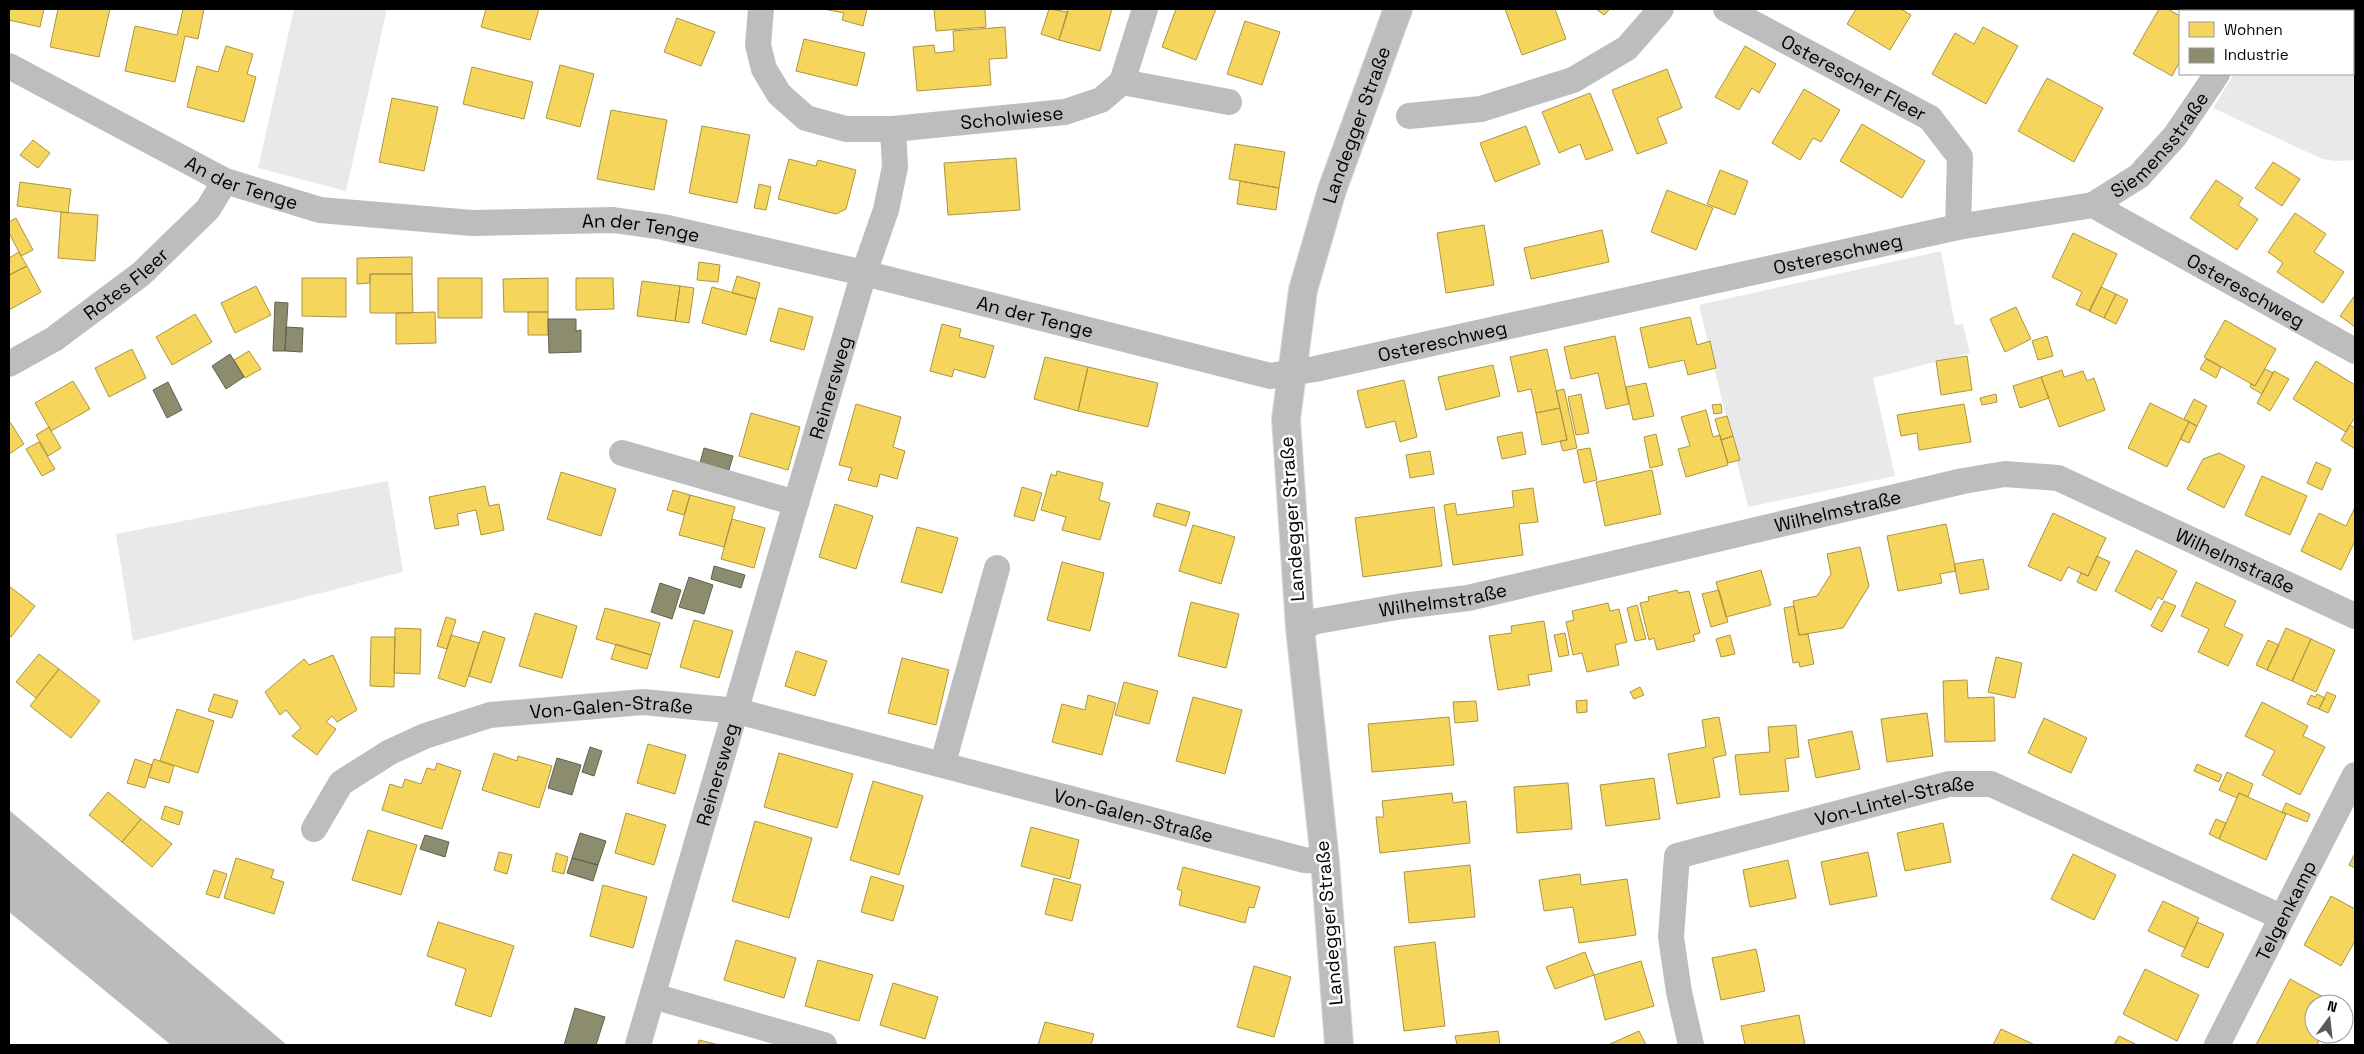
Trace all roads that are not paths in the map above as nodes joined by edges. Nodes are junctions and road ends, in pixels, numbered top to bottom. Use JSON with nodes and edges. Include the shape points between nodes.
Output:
{"nodes":[{"id":1,"x":761,"y":9,"type":"edge"},
{"id":2,"x":1144,"y":9,"type":"edge"},
{"id":3,"x":1398,"y":9,"type":"edge"},
{"id":4,"x":1661,"y":9,"type":"edge"},
{"id":5,"x":1726,"y":9,"type":"edge"},
{"id":6,"x":9,"y":66,"type":"edge"},
{"id":7,"x":2216,"y":75,"type":"edge"},
{"id":8,"x":1122,"y":82,"type":"junction"},
{"id":9,"x":1229,"y":102,"type":"dead end"},
{"id":10,"x":1409,"y":116,"type":"dead end"},
{"id":11,"x":893,"y":129,"type":"junction"},
{"id":12,"x":225,"y":181,"type":"junction"},
{"id":13,"x":2093,"y":205,"type":"junction"},
{"id":14,"x":1958,"y":227,"type":"junction"},
{"id":15,"x":864,"y":273,"type":"junction"},
{"id":16,"x":2355,"y":351,"type":"edge"},
{"id":17,"x":9,"y":364,"type":"edge"},
{"id":18,"x":1291,"y":374,"type":"junction"},
{"id":19,"x":622,"y":453,"type":"dead end"},
{"id":20,"x":796,"y":503,"type":"junction"},
{"id":21,"x":997,"y":568,"type":"dead end"},
{"id":22,"x":2355,"y":616,"type":"edge"},
{"id":23,"x":1300,"y":628,"type":"junction"},
{"id":24,"x":737,"y":711,"type":"junction"},
{"id":25,"x":943,"y":763,"type":"junction"},
{"id":26,"x":2355,"y":775,"type":"edge"},
{"id":27,"x":314,"y":829,"type":"dead end"},
{"id":28,"x":1325,"y":861,"type":"junction"},
{"id":29,"x":2281,"y":917,"type":"junction"},
{"id":30,"x":653,"y":996,"type":"junction"},
{"id":31,"x":638,"y":1045,"type":"edge"},
{"id":32,"x":824,"y":1045,"type":"edge"},
{"id":33,"x":1339,"y":1045,"type":"edge"},
{"id":34,"x":1691,"y":1045,"type":"edge"},
{"id":35,"x":2217,"y":1045,"type":"edge"}],
"edges":[{"from":1,"to":11,"type":"street","name":"Scholwiese","via":[[758,45],[764,68],[779,94],[806,118],[846,130]]},
{"from":2,"to":8,"type":"street"},
{"from":3,"to":18,"type":"main road","name":"Landegger Straße","via":[[1332,190],[1303,290]]},
{"from":4,"to":10,"type":"street","via":[[1627,48],[1573,80],[1481,109]]},
{"from":5,"to":14,"type":"street","name":"Osterescher Fleer","via":[[1930,118],[1960,158]]},
{"from":6,"to":12,"type":"street","name":"An der Tenge"},
{"from":7,"to":13,"type":"street","name":"Siemensstraße","via":[[2175,136],[2139,176]]},
{"from":8,"to":9,"type":"street"},
{"from":8,"to":11,"type":"street","name":"Scholwiese","via":[[1100,100],[1065,112]]},
{"from":11,"to":15,"type":"street","via":[[895,167],[886,210]]},
{"from":12,"to":15,"type":"street","name":"An der Tenge","via":[[320,210],[372,216],[472,223],[613,220],[663,227]]},
{"from":12,"to":17,"type":"street","name":"Rotes Fleer","via":[[208,209],[141,274],[54,339]]},
{"from":13,"to":14,"type":"street","name":"Ostereschweg"},
{"from":13,"to":16,"type":"street","name":"Ostereschweg"},
{"from":14,"to":18,"type":"street","name":"Ostereschweg"},
{"from":15,"to":18,"type":"street","name":"An der Tenge","via":[[1247,371],[1270,376]]},
{"from":15,"to":20,"type":"street","name":"Reinersweg"},
{"from":18,"to":23,"type":"main road","name":"Landegger Straße","via":[[1286,419]]},
{"from":19,"to":20,"type":"street"},
{"from":20,"to":24,"type":"street","name":"Reinersweg"},
{"from":21,"to":25,"type":"street"},
{"from":22,"to":23,"type":"street","name":"Wilhelmstraße","via":[[2058,478],[2005,474],[1468,598],[1317,621]]},
{"from":23,"to":28,"type":"main road","name":"Landegger Straße"},
{"from":24,"to":25,"type":"street","name":"Von-Galen-Straße"},
{"from":24,"to":27,"type":"street","name":"Von-Galen-Straße","via":[[643,702],[490,715],[425,736],[390,752],[341,783]]},
{"from":24,"to":30,"type":"street","name":"Reinersweg"},
{"from":25,"to":28,"type":"street","name":"Von-Galen-Straße","via":[[1304,860]]},
{"from":26,"to":29,"type":"street","name":"Telgenkamp"},
{"from":28,"to":33,"type":"main road","name":"Landegger Straße"},
{"from":29,"to":34,"type":"street","name":"Von-Lintel-Straße","via":[[1991,784],[1948,784],[1677,856],[1671,937]]},
{"from":29,"to":35,"type":"street","name":"Telgenkamp"},
{"from":30,"to":31,"type":"street","name":"Reinersweg"},
{"from":30,"to":32,"type":"street"}]}
